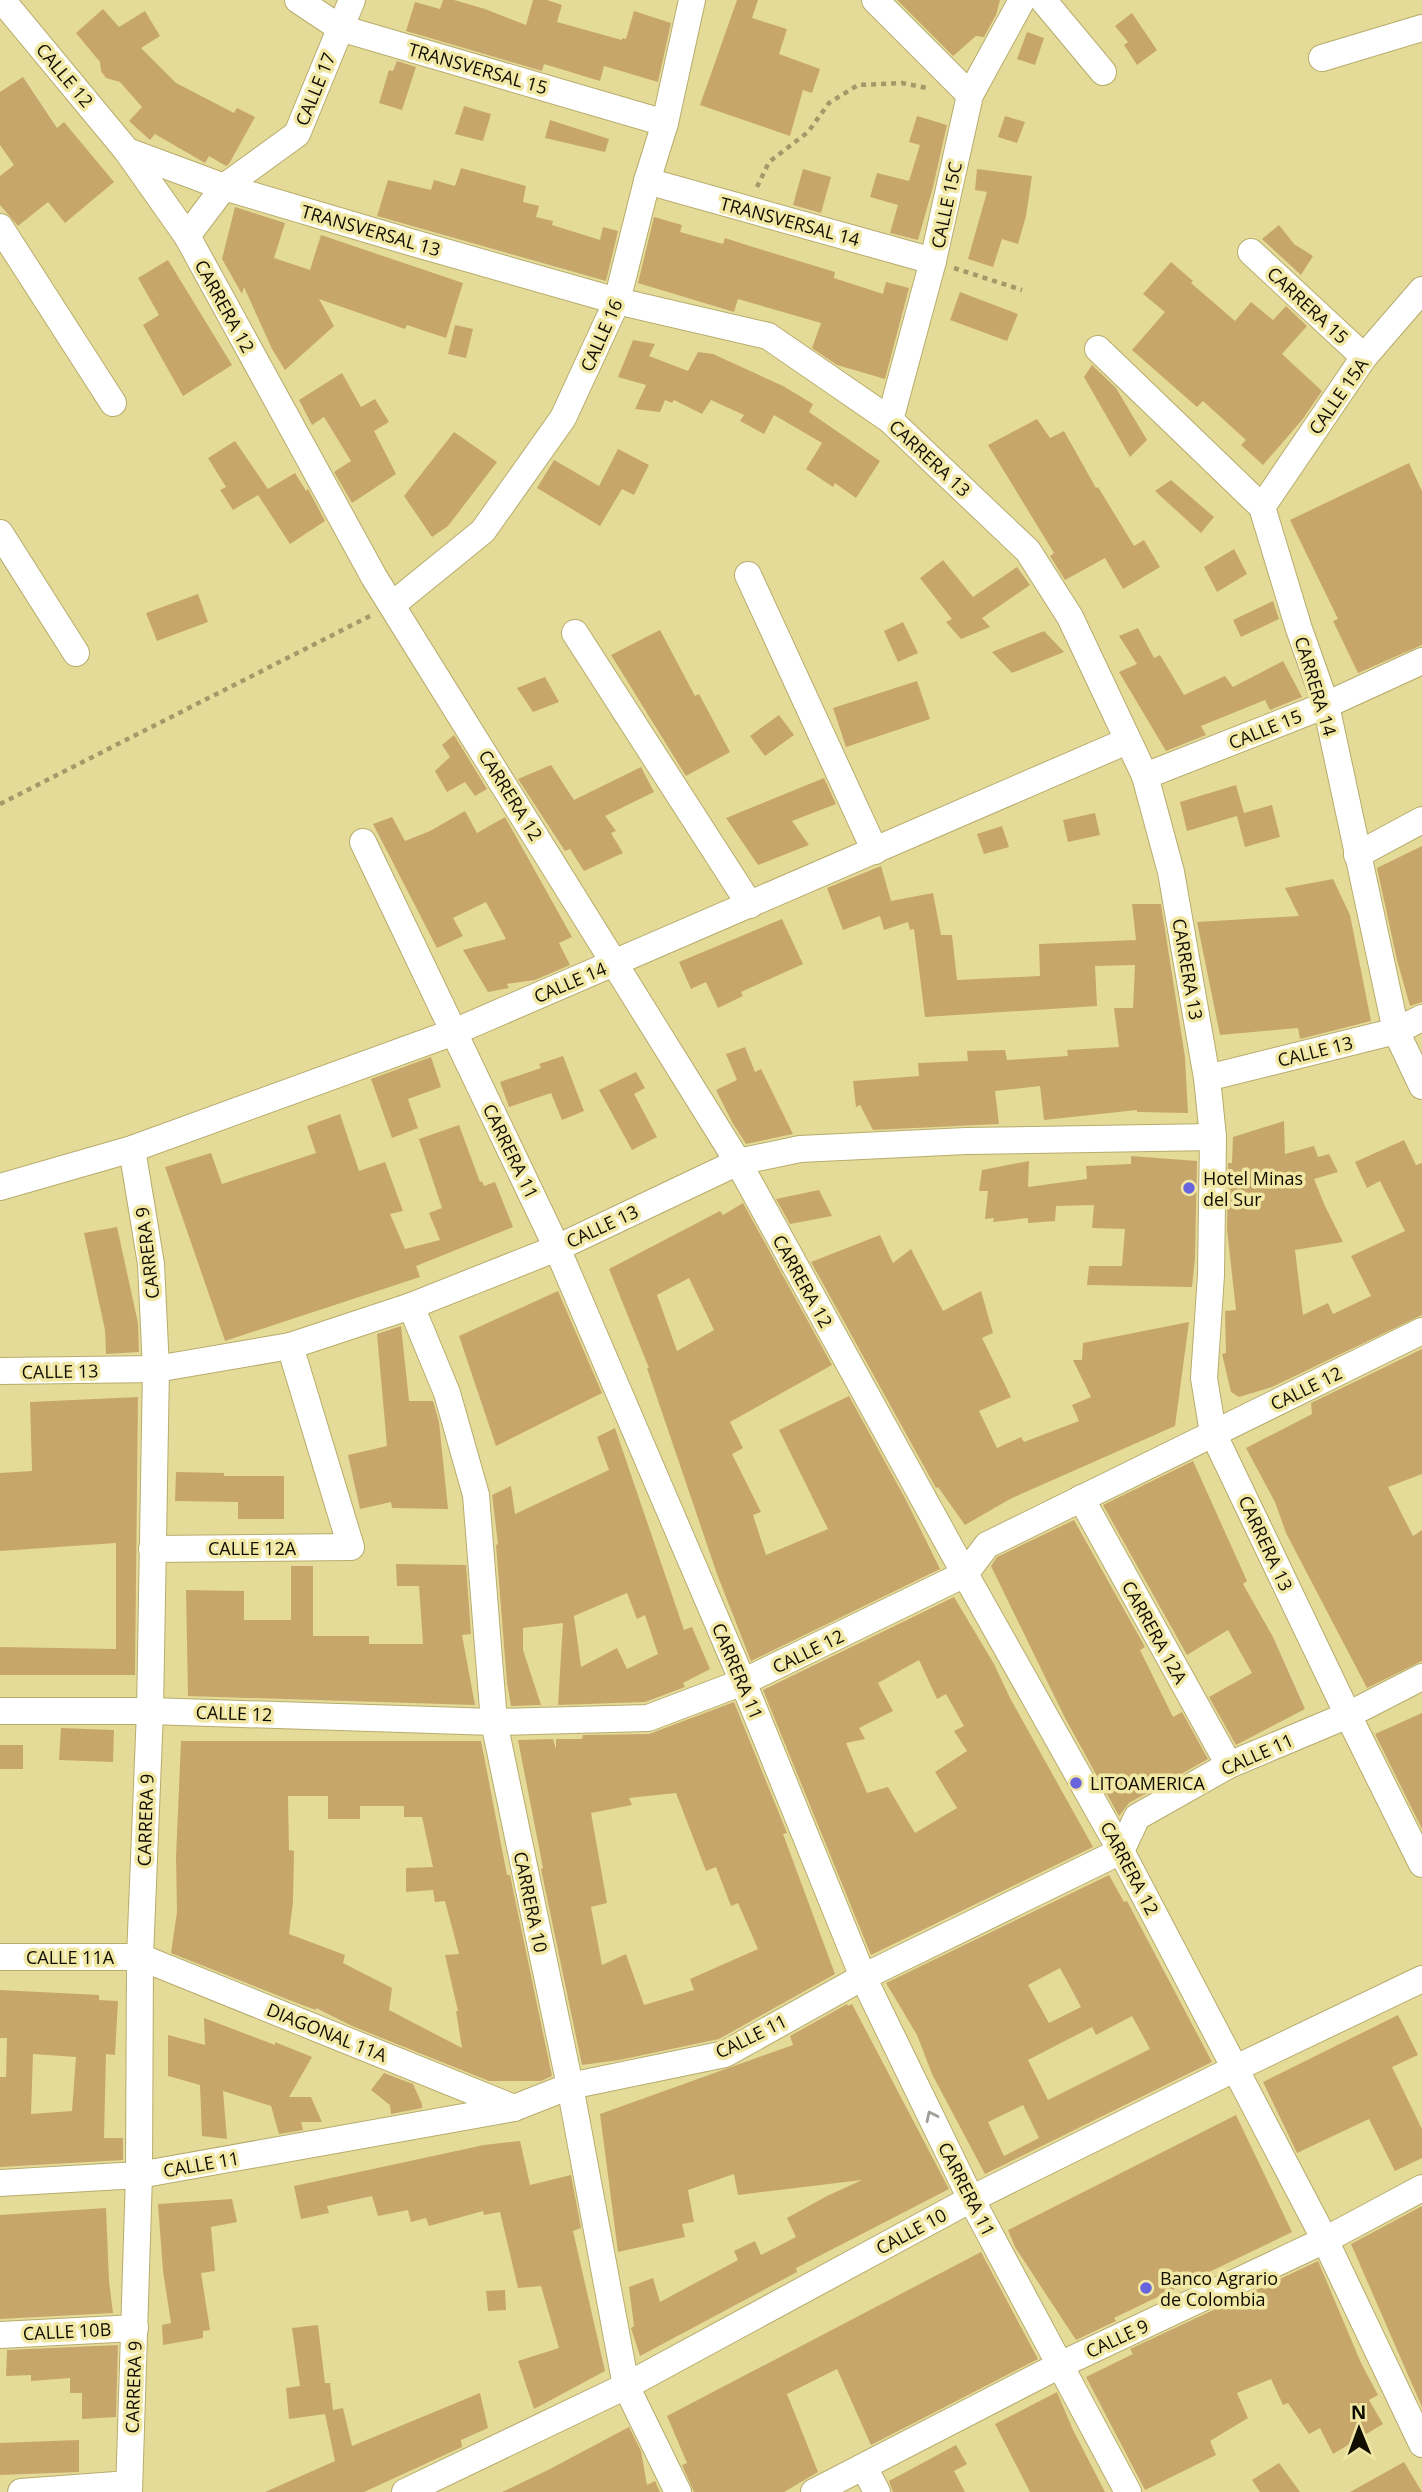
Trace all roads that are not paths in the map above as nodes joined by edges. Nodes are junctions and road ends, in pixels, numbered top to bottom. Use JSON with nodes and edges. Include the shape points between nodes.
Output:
{"nodes":[{"id":1,"x":2,"y":0,"type":"edge"},
{"id":2,"x":298,"y":0,"type":"edge"},
{"id":3,"x":352,"y":0,"type":"edge"},
{"id":4,"x":692,"y":0,"type":"edge"},
{"id":5,"x":875,"y":0,"type":"edge"},
{"id":6,"x":1022,"y":0,"type":"edge"},
{"id":7,"x":1043,"y":0,"type":"edge"},
{"id":8,"x":340,"y":28,"type":"junction"},
{"id":9,"x":1422,"y":28,"type":"edge"},
{"id":10,"x":1322,"y":58,"type":"dead end"},
{"id":11,"x":1103,"y":72,"type":"dead end"},
{"id":12,"x":970,"y":95,"type":"junction"},
{"id":13,"x":665,"y":123,"type":"junction"},
{"id":14,"x":127,"y":151,"type":"junction"},
{"id":15,"x":647,"y":181,"type":"junction"},
{"id":16,"x":224,"y":187,"type":"junction"},
{"id":17,"x":0,"y":228,"type":"edge"},
{"id":18,"x":187,"y":236,"type":"junction"},
{"id":19,"x":1251,"y":253,"type":"dead end"},
{"id":20,"x":933,"y":261,"type":"junction"},
{"id":21,"x":1422,"y":290,"type":"edge"},
{"id":22,"x":617,"y":301,"type":"junction"},
{"id":23,"x":1098,"y":349,"type":"dead end"},
{"id":24,"x":1364,"y":357,"type":"junction"},
{"id":25,"x":113,"y":403,"type":"dead end"},
{"id":26,"x":890,"y":419,"type":"junction"},
{"id":27,"x":1262,"y":507,"type":"junction"},
{"id":28,"x":0,"y":533,"type":"edge"},
{"id":29,"x":748,"y":575,"type":"dead end"},
{"id":30,"x":391,"y":606,"type":"junction"},
{"id":31,"x":575,"y":633,"type":"dead end"},
{"id":32,"x":76,"y":653,"type":"dead end"},
{"id":33,"x":1422,"y":661,"type":"edge"},
{"id":34,"x":1326,"y":705,"type":"junction"},
{"id":35,"x":1127,"y":741,"type":"junction"},
{"id":36,"x":1145,"y":776,"type":"junction"},
{"id":37,"x":1422,"y":820,"type":"edge"},
{"id":38,"x":363,"y":842,"type":"dead end"},
{"id":39,"x":875,"y":850,"type":"junction"},
{"id":40,"x":1357,"y":855,"type":"junction"},
{"id":41,"x":750,"y":905,"type":"junction"},
{"id":42,"x":615,"y":963,"type":"junction"},
{"id":43,"x":1422,"y":1018,"type":"edge"},
{"id":44,"x":1396,"y":1031,"type":"junction"},
{"id":45,"x":454,"y":1032,"type":"junction"},
{"id":46,"x":1207,"y":1078,"type":"junction"},
{"id":47,"x":1422,"y":1086,"type":"edge"},
{"id":48,"x":1213,"y":1137,"type":"junction"},
{"id":49,"x":132,"y":1149,"type":"junction"},
{"id":50,"x":738,"y":1162,"type":"junction"},
{"id":51,"x":0,"y":1187,"type":"edge"},
{"id":52,"x":557,"y":1248,"type":"junction"},
{"id":53,"x":411,"y":1306,"type":"junction"},
{"id":54,"x":1422,"y":1331,"type":"edge"},
{"id":55,"x":290,"y":1346,"type":"junction"},
{"id":56,"x":156,"y":1369,"type":"junction"},
{"id":57,"x":0,"y":1371,"type":"edge"},
{"id":58,"x":1213,"y":1433,"type":"junction"},
{"id":59,"x":1081,"y":1498,"type":"junction"},
{"id":60,"x":152,"y":1549,"type":"junction"},
{"id":61,"x":965,"y":1574,"type":"junction"},
{"id":62,"x":1422,"y":1678,"type":"edge"},
{"id":63,"x":743,"y":1682,"type":"junction"},
{"id":64,"x":0,"y":1711,"type":"edge"},
{"id":65,"x":150,"y":1711,"type":"junction"},
{"id":66,"x":1348,"y":1715,"type":"junction"},
{"id":67,"x":494,"y":1722,"type":"junction"},
{"id":68,"x":1229,"y":1765,"type":"junction"},
{"id":69,"x":1121,"y":1851,"type":"junction"},
{"id":70,"x":1422,"y":1864,"type":"edge"},
{"id":71,"x":0,"y":1957,"type":"edge"},
{"id":72,"x":140,"y":1957,"type":"junction"},
{"id":73,"x":863,"y":1978,"type":"junction"},
{"id":74,"x":1422,"y":1979,"type":"edge"},
{"id":75,"x":1234,"y":2068,"type":"junction"},
{"id":76,"x":570,"y":2086,"type":"junction"},
{"id":77,"x":514,"y":2108,"type":"junction"},
{"id":78,"x":139,"y":2175,"type":"junction"},
{"id":79,"x":0,"y":2182,"type":"edge"},
{"id":80,"x":1422,"y":2188,"type":"edge"},
{"id":81,"x":971,"y":2199,"type":"junction"},
{"id":82,"x":1325,"y":2240,"type":"junction"},
{"id":83,"x":135,"y":2328,"type":"junction"},
{"id":84,"x":0,"y":2335,"type":"edge"},
{"id":85,"x":1060,"y":2365,"type":"junction"},
{"id":86,"x":626,"y":2386,"type":"junction"},
{"id":87,"x":1422,"y":2444,"type":"edge"},
{"id":88,"x":864,"y":2467,"type":"junction"},
{"id":89,"x":129,"y":2488,"type":"edge"},
{"id":90,"x":21,"y":2492,"type":"edge"},
{"id":91,"x":405,"y":2492,"type":"edge"},
{"id":92,"x":678,"y":2492,"type":"edge"},
{"id":93,"x":814,"y":2492,"type":"edge"},
{"id":94,"x":877,"y":2492,"type":"edge"},
{"id":95,"x":1128,"y":2492,"type":"edge"}],
"edges":[{"from":1,"to":14,"type":"street","name":"CALLE 12"},
{"from":2,"to":8,"type":"street","name":"TRANSVERSAL 15"},
{"from":3,"to":8,"type":"street","name":"CALLE 17"},
{"from":4,"to":13,"type":"street","name":"CALLE 16"},
{"from":5,"to":12,"type":"street"},
{"from":6,"to":12,"type":"street","name":"CALLE 15C"},
{"from":7,"to":11,"type":"street"},
{"from":8,"to":13,"type":"street","name":"TRANSVERSAL 15"},
{"from":8,"to":16,"type":"street","name":"CALLE 17","via":[[297,134]]},
{"from":9,"to":10,"type":"street"},
{"from":12,"to":20,"type":"street","name":"CALLE 15C"},
{"from":13,"to":15,"type":"street","name":"CALLE 16"},
{"from":14,"to":16,"type":"street","name":"TRANSVERSAL 13"},
{"from":14,"to":18,"type":"street","name":"CARRERA 12"},
{"from":15,"to":20,"type":"street","name":"TRANSVERSAL 14"},
{"from":15,"to":22,"type":"street","name":"CALLE 16"},
{"from":16,"to":18,"type":"street","name":"CALLE 17"},
{"from":16,"to":22,"type":"street","name":"TRANSVERSAL 13"},
{"from":17,"to":25,"type":"street"},
{"from":18,"to":30,"type":"street","name":"CARRERA 12"},
{"from":19,"to":24,"type":"street","name":"CARRERA 15"},
{"from":20,"to":26,"type":"street","name":"CALLE 15C"},
{"from":21,"to":24,"type":"street","name":"CALLE 15A"},
{"from":22,"to":26,"type":"street","name":"CARRERA 13","via":[[768,337]]},
{"from":22,"to":30,"type":"street","name":"CALLE 16","via":[[563,418],[483,531]]},
{"from":23,"to":27,"type":"street","name":"CARRERA 14"},
{"from":24,"to":27,"type":"street","name":"CALLE 15A"},
{"from":26,"to":35,"type":"street","name":"CARRERA 13","via":[[1028,551],[1070,617]]},
{"from":27,"to":34,"type":"street","name":"CARRERA 14"},
{"from":28,"to":32,"type":"street"},
{"from":29,"to":39,"type":"street"},
{"from":30,"to":42,"type":"street","name":"CARRERA 12"},
{"from":31,"to":41,"type":"street"},
{"from":33,"to":34,"type":"street","name":"CALLE 15"},
{"from":34,"to":36,"type":"street","name":"CALLE 15"},
{"from":34,"to":40,"type":"street","name":"CARRERA 14"},
{"from":35,"to":36,"type":"street","name":"CARRERA 13"},
{"from":35,"to":39,"type":"street","name":"CALLE 14"},
{"from":36,"to":46,"type":"street","name":"CARRERA 13","via":[[1171,872]]},
{"from":37,"to":40,"type":"street"},
{"from":38,"to":45,"type":"street","name":"CARRERA 11"},
{"from":39,"to":41,"type":"street","name":"CALLE 14"},
{"from":40,"to":44,"type":"street","name":"CARRERA 14"},
{"from":41,"to":42,"type":"street","name":"CALLE 14"},
{"from":42,"to":45,"type":"street","name":"CALLE 14"},
{"from":42,"to":50,"type":"street","name":"CARRERA 12"},
{"from":43,"to":44,"type":"street","name":"CALLE 13"},
{"from":44,"to":46,"type":"street","name":"CALLE 13"},
{"from":44,"to":47,"type":"street","name":"CARRERA 14"},
{"from":45,"to":49,"type":"street","name":"CALLE 14"},
{"from":45,"to":52,"type":"street","name":"CARRERA 11"},
{"from":46,"to":48,"type":"street","name":"CARRERA 13"},
{"from":48,"to":50,"type":"street","name":"CALLE 13","via":[[800,1149]]},
{"from":48,"to":58,"type":"street","name":"CARRERA 13","via":[[1204,1378]]},
{"from":49,"to":51,"type":"street","name":"CALLE 14"},
{"from":49,"to":56,"type":"street","name":"CARRERA 9","via":[[151,1264]]},
{"from":50,"to":52,"type":"street","name":"CALLE 13"},
{"from":50,"to":61,"type":"street","name":"CARRERA 12"},
{"from":52,"to":53,"type":"street","name":"CALLE 13"},
{"from":52,"to":63,"type":"street","name":"CARRERA 11"},
{"from":53,"to":55,"type":"street","name":"CALLE 13"},
{"from":53,"to":67,"type":"street","name":"CARRERA 10","via":[[447,1393],[476,1495]]},
{"from":54,"to":58,"type":"street","name":"CALLE 12"},
{"from":55,"to":56,"type":"street","name":"CALLE 13"},
{"from":55,"to":60,"type":"street","name":"CALLE 12A","via":[[351,1547]]},
{"from":56,"to":57,"type":"street","name":"CALLE 13"},
{"from":56,"to":60,"type":"street","name":"CARRERA 9"},
{"from":58,"to":59,"type":"street","name":"CALLE 12"},
{"from":58,"to":66,"type":"street","name":"CARRERA 13"},
{"from":59,"to":61,"type":"street","name":"CALLE 12","via":[[987,1545]]},
{"from":59,"to":68,"type":"street","name":"CARRERA 12A"},
{"from":60,"to":65,"type":"street","name":"CARRERA 9"},
{"from":61,"to":63,"type":"street","name":"CALLE 12"},
{"from":61,"to":69,"type":"street","name":"CARRERA 12"},
{"from":62,"to":66,"type":"street","name":"CALLE 11"},
{"from":63,"to":67,"type":"street","name":"CALLE 12","via":[[648,1718]]},
{"from":63,"to":73,"type":"street","name":"CARRERA 11"},
{"from":64,"to":65,"type":"street","name":"CALLE 12"},
{"from":65,"to":67,"type":"street","name":"CALLE 12"},
{"from":65,"to":72,"type":"street","name":"CARRERA 9"},
{"from":66,"to":68,"type":"street","name":"CALLE 11"},
{"from":66,"to":70,"type":"street","name":"CARRERA 13"},
{"from":67,"to":76,"type":"street","name":"CARRERA 10"},
{"from":68,"to":69,"type":"street","name":"CALLE 11","via":[[1137,1817]]},
{"from":69,"to":73,"type":"street","name":"CALLE 11"},
{"from":69,"to":75,"type":"street","name":"CARRERA 12"},
{"from":71,"to":72,"type":"street","name":"CALLE 11A"},
{"from":72,"to":77,"type":"street","name":"DIAGONAL 11A"},
{"from":72,"to":78,"type":"street","name":"CARRERA 9"},
{"from":73,"to":76,"type":"street","name":"CALLE 11","via":[[725,2054]]},
{"from":81,"to":73,"type":"street","name":"CARRERA 11","one_way":true},
{"from":74,"to":75,"type":"street","name":"CALLE 10"},
{"from":75,"to":81,"type":"street","name":"CALLE 10"},
{"from":75,"to":82,"type":"street","name":"CARRERA 12"},
{"from":76,"to":77,"type":"street","name":"CALLE 11"},
{"from":76,"to":86,"type":"street","name":"CARRERA 10"},
{"from":77,"to":78,"type":"street","name":"CALLE 11"},
{"from":78,"to":79,"type":"street","name":"CALLE 11"},
{"from":78,"to":83,"type":"street","name":"CARRERA 9"},
{"from":80,"to":82,"type":"street","name":"CALLE 9"},
{"from":81,"to":85,"type":"street","name":"CARRERA 11"},
{"from":81,"to":86,"type":"street","name":"CALLE 10"},
{"from":82,"to":85,"type":"street","name":"CALLE 9"},
{"from":82,"to":87,"type":"street","name":"CARRERA 12"},
{"from":83,"to":84,"type":"street","name":"CALLE 10B"},
{"from":83,"to":89,"type":"street","name":"CARRERA 9"},
{"from":85,"to":88,"type":"street","name":"CALLE 9"},
{"from":85,"to":95,"type":"street","name":"CARRERA 11"},
{"from":86,"to":91,"type":"street","name":"CALLE 10"},
{"from":86,"to":92,"type":"street","name":"CARRERA 10"},
{"from":88,"to":93,"type":"street","name":"CALLE 9"},
{"from":88,"to":94,"type":"street"},
{"from":89,"to":90,"type":"street"}]}
